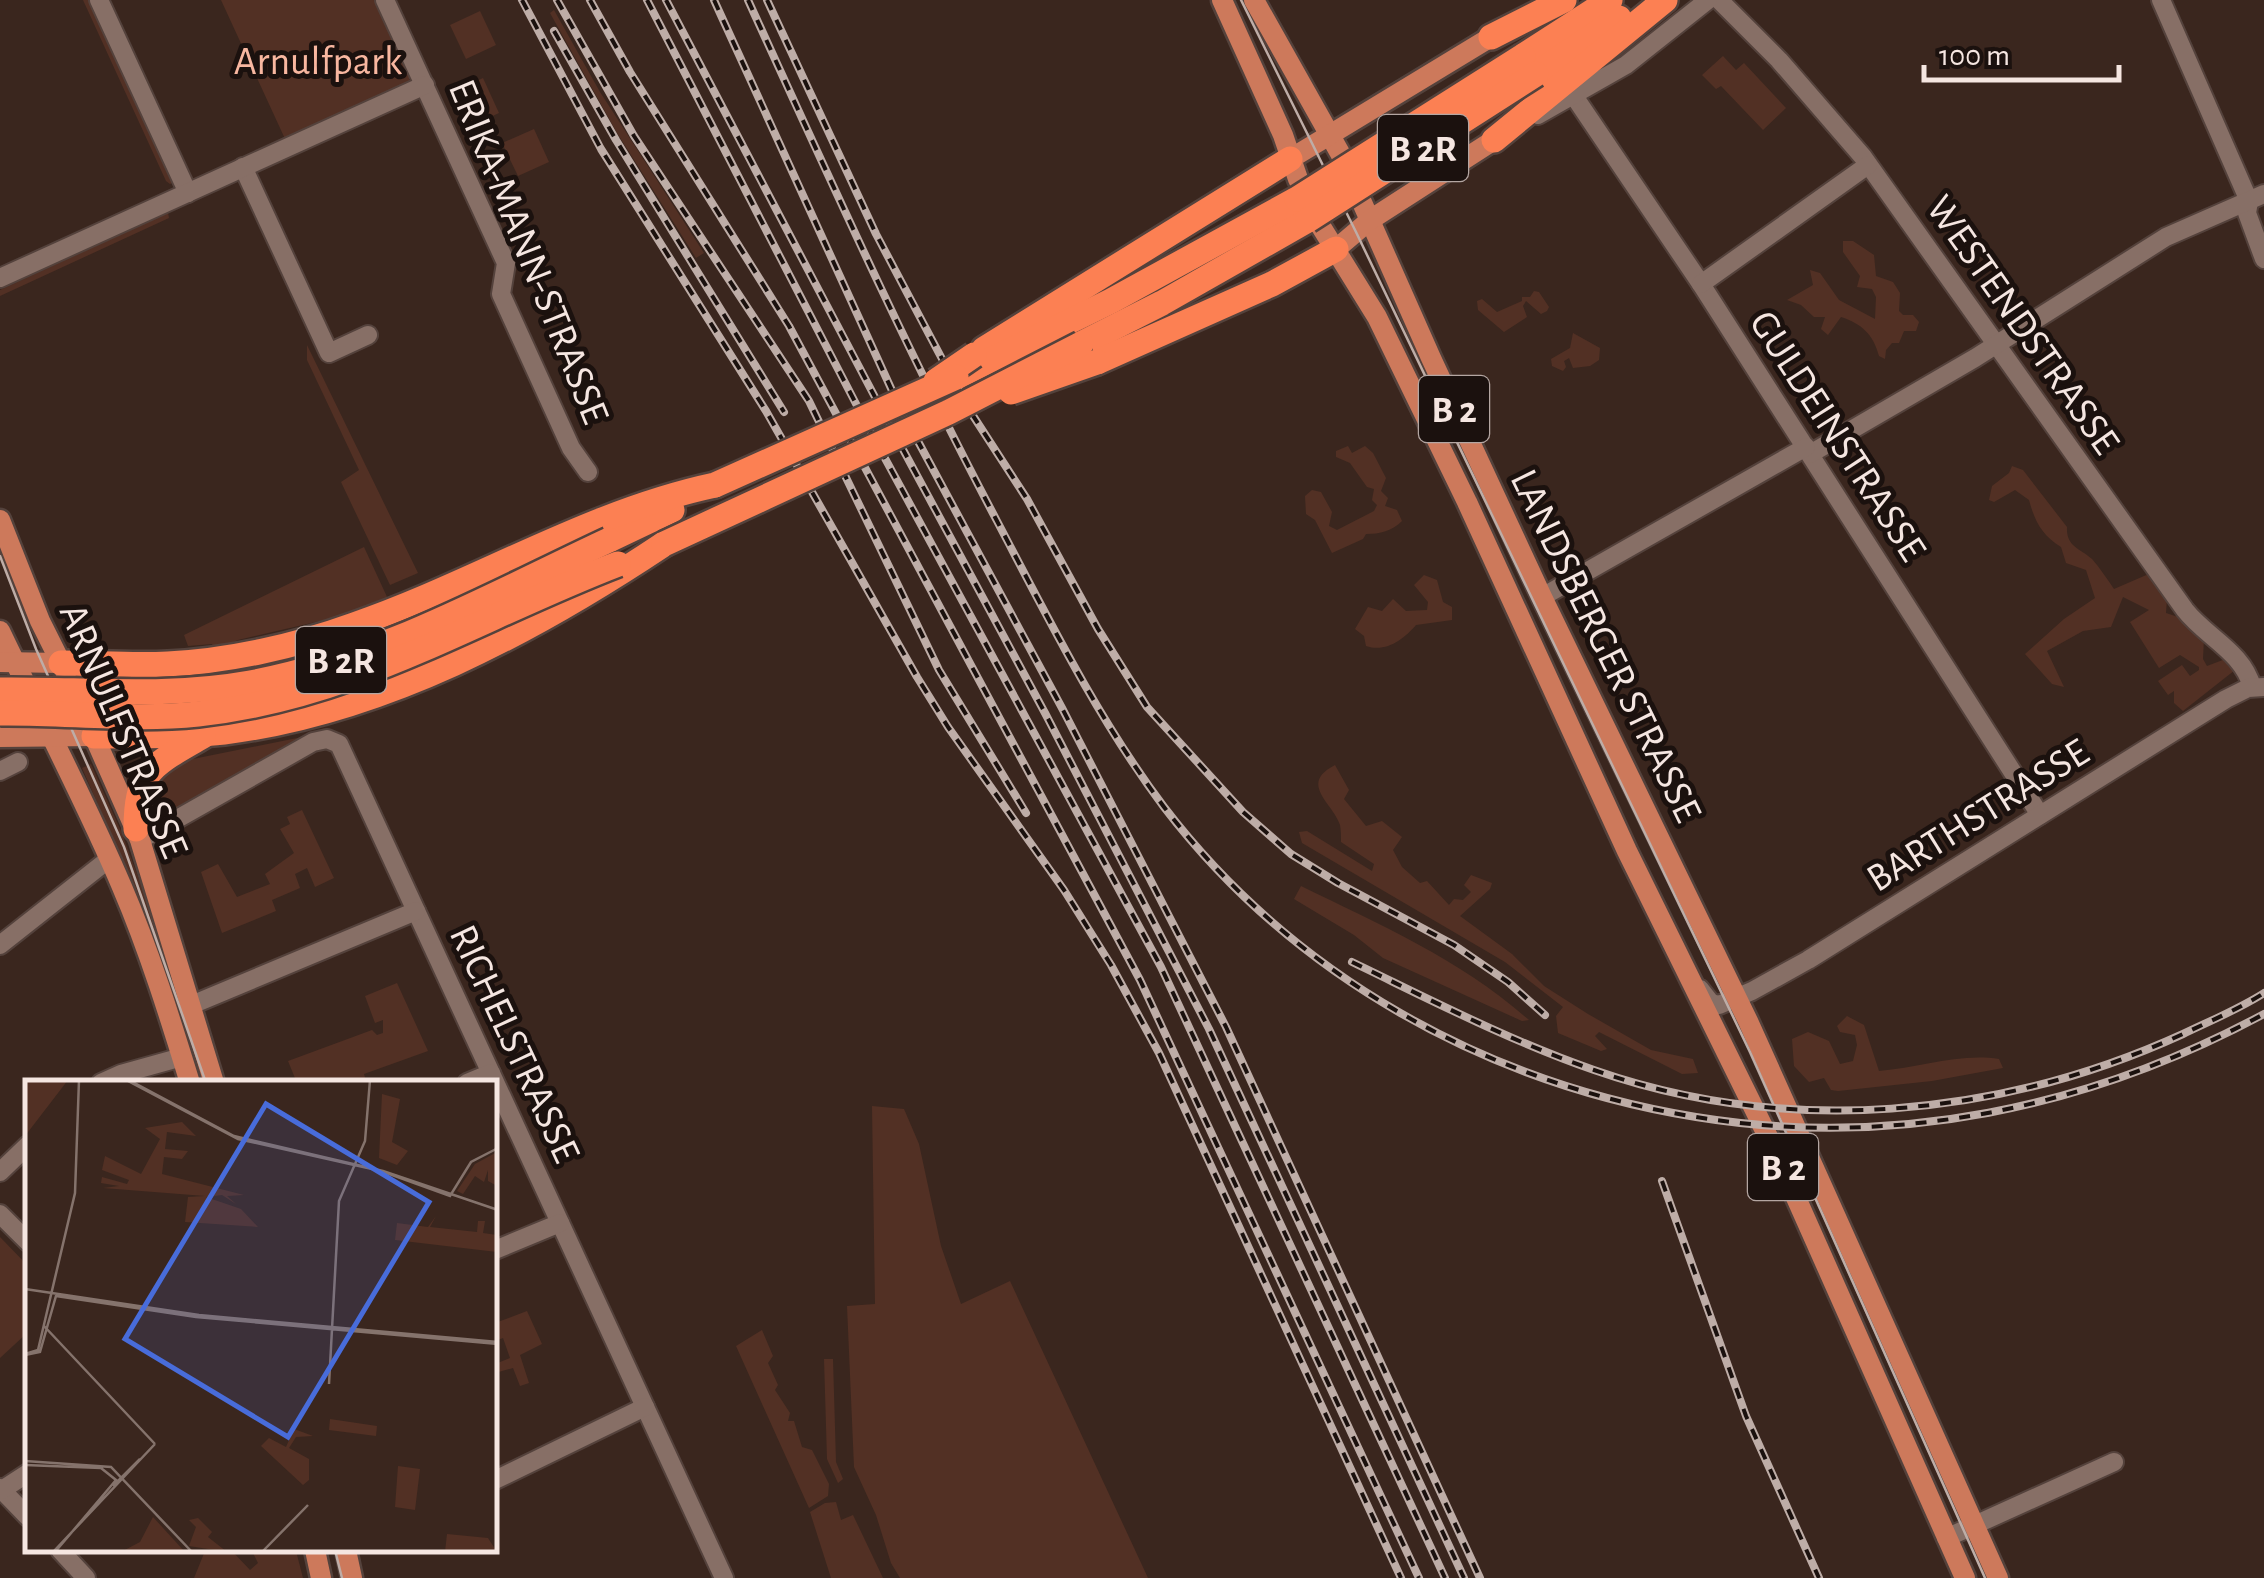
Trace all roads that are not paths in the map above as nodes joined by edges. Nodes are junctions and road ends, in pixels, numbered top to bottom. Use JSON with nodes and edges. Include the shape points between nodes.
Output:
{"nodes":[{"id":1,"x":99,"y":0,"type":"edge"},
{"id":2,"x":385,"y":0,"type":"edge"},
{"id":3,"x":1222,"y":0,"type":"edge"},
{"id":4,"x":1254,"y":0,"type":"edge"},
{"id":5,"x":1542,"y":0,"type":"edge"},
{"id":6,"x":1564,"y":0,"type":"edge"},
{"id":7,"x":1610,"y":0,"type":"edge"},
{"id":8,"x":1645,"y":0,"type":"edge"},
{"id":9,"x":1665,"y":0,"type":"edge"},
{"id":10,"x":1708,"y":0,"type":"edge"},
{"id":11,"x":1719,"y":0,"type":"edge"},
{"id":12,"x":2160,"y":0,"type":"edge"},
{"id":13,"x":1491,"y":37,"type":"junction"},
{"id":14,"x":1530,"y":65,"type":"junction"},
{"id":15,"x":424,"y":84,"type":"junction"},
{"id":16,"x":1574,"y":96,"type":"junction"},
{"id":17,"x":1329,"y":135,"type":"junction"},
{"id":18,"x":1494,"y":140,"type":"junction"},
{"id":19,"x":1290,"y":158,"type":"junction"},
{"id":20,"x":1868,"y":165,"type":"junction"},
{"id":21,"x":243,"y":167,"type":"junction"},
{"id":22,"x":188,"y":192,"type":"junction"},
{"id":23,"x":2257,"y":198,"type":"edge"},
{"id":24,"x":1370,"y":220,"type":"junction"},
{"id":25,"x":1336,"y":249,"type":"junction"},
{"id":26,"x":2264,"y":259,"type":"edge"},
{"id":27,"x":0,"y":278,"type":"edge"},
{"id":28,"x":1701,"y":284,"type":"junction"},
{"id":29,"x":368,"y":335,"type":"dead end"},
{"id":30,"x":1996,"y":344,"type":"junction"},
{"id":31,"x":920,"y":392,"type":"junction"},
{"id":32,"x":949,"y":412,"type":"junction"},
{"id":33,"x":1808,"y":451,"type":"junction"},
{"id":34,"x":588,"y":472,"type":"dead end"},
{"id":35,"x":715,"y":484,"type":"junction"},
{"id":36,"x":0,"y":520,"type":"edge"},
{"id":37,"x":664,"y":544,"type":"junction"},
{"id":38,"x":1542,"y":597,"type":"junction"},
{"id":39,"x":0,"y":631,"type":"edge"},
{"id":40,"x":8,"y":662,"type":"edge"},
{"id":41,"x":61,"y":663,"type":"junction"},
{"id":42,"x":2258,"y":687,"type":"edge"},
{"id":43,"x":0,"y":690,"type":"edge"},
{"id":44,"x":0,"y":712,"type":"edge"},
{"id":45,"x":208,"y":733,"type":"junction"},
{"id":46,"x":94,"y":736,"type":"junction"},
{"id":47,"x":0,"y":737,"type":"edge"},
{"id":48,"x":50,"y":737,"type":"junction"},
{"id":49,"x":18,"y":762,"type":"dead end"},
{"id":50,"x":0,"y":771,"type":"edge"},
{"id":51,"x":2040,"y":816,"type":"junction"},
{"id":52,"x":138,"y":835,"type":"junction"},
{"id":53,"x":109,"y":858,"type":"junction"},
{"id":54,"x":416,"y":911,"type":"junction"},
{"id":55,"x":0,"y":945,"type":"edge"},
{"id":56,"x":1678,"y":958,"type":"junction"},
{"id":57,"x":1737,"y":998,"type":"junction"},
{"id":58,"x":190,"y":1006,"type":"junction"},
{"id":59,"x":182,"y":1058,"type":"junction"},
{"id":60,"x":491,"y":1074,"type":"junction"},
{"id":61,"x":107,"y":1080,"type":"edge"},
{"id":62,"x":189,"y":1080,"type":"edge"},
{"id":63,"x":213,"y":1080,"type":"edge"},
{"id":64,"x":476,"y":1080,"type":"edge"},
{"id":65,"x":494,"y":1080,"type":"edge"},
{"id":66,"x":498,"y":1089,"type":"edge"},
{"id":67,"x":25,"y":1149,"type":"edge"},
{"id":68,"x":0,"y":1172,"type":"edge"},
{"id":69,"x":0,"y":1214,"type":"edge"},
{"id":70,"x":560,"y":1222,"type":"junction"},
{"id":71,"x":25,"y":1239,"type":"edge"},
{"id":72,"x":498,"y":1249,"type":"edge"},
{"id":73,"x":645,"y":1407,"type":"junction"},
{"id":74,"x":2114,"y":1462,"type":"dead end"},
{"id":75,"x":25,"y":1476,"type":"edge"},
{"id":76,"x":498,"y":1479,"type":"edge"},
{"id":77,"x":4,"y":1498,"type":"edge"},
{"id":78,"x":25,"y":1515,"type":"edge"},
{"id":79,"x":1975,"y":1525,"type":"junction"},
{"id":80,"x":1946,"y":1538,"type":"junction"},
{"id":81,"x":63,"y":1553,"type":"edge"},
{"id":82,"x":315,"y":1553,"type":"edge"},
{"id":83,"x":347,"y":1553,"type":"edge"},
{"id":84,"x":86,"y":1578,"type":"edge"},
{"id":85,"x":321,"y":1578,"type":"edge"},
{"id":86,"x":352,"y":1578,"type":"edge"},
{"id":87,"x":724,"y":1578,"type":"edge"},
{"id":88,"x":1964,"y":1578,"type":"edge"},
{"id":89,"x":1998,"y":1578,"type":"edge"}],
"edges":[{"from":1,"to":22,"type":"street"},
{"from":2,"to":15,"type":"street","name":"ERIKA-MANN-STRASSE"},
{"from":3,"to":19,"type":"main road","name":"LANDSBERGER STRASSE"},
{"from":4,"to":17,"type":"main road","name":"LANDSBERGER STRASSE"},
{"from":5,"to":13,"type":"street"},
{"from":6,"to":13,"type":"highway"},
{"from":7,"to":14,"type":"highway","number":"B 2R"},
{"from":8,"to":14,"type":"highway","number":"B 2R"},
{"from":9,"to":18,"type":"highway"},
{"from":10,"to":16,"type":"street","via":[[1626,65]]},
{"from":11,"to":20,"type":"street","name":"WESTENDSTRASSE"},
{"from":12,"to":23,"type":"street"},
{"from":13,"to":17,"type":"main road"},
{"from":14,"to":31,"type":"highway","number":"B 2R","bridge":true,"via":[[1111,301]]},
{"from":14,"to":32,"type":"highway","number":"B 2R","bridge":true,"via":[[1365,185],[1230,266]]},
{"from":15,"to":21,"type":"street"},
{"from":15,"to":34,"type":"street","name":"ERIKA-MANN-STRASSE","via":[[506,264],[501,294]]},
{"from":16,"to":18,"type":"street"},
{"from":16,"to":28,"type":"street","name":"GULDEINSTRASSE"},
{"from":17,"to":19,"type":"main road"},
{"from":17,"to":24,"type":"main road","name":"LANDSBERGER STRASSE"},
{"from":18,"to":24,"type":"main road"},
{"from":19,"to":25,"type":"main road","name":"LANDSBERGER STRASSE","number":"B 2"},
{"from":19,"to":31,"type":"highway","bridge":true},
{"from":20,"to":28,"type":"street"},
{"from":20,"to":30,"type":"street","name":"WESTENDSTRASSE"},
{"from":21,"to":22,"type":"street"},
{"from":21,"to":29,"type":"street","via":[[329,353]]},
{"from":22,"to":27,"type":"street"},
{"from":23,"to":26,"type":"street","via":[[2247,213]]},
{"from":23,"to":30,"type":"street","via":[[2166,238]]},
{"from":24,"to":25,"type":"main road"},
{"from":24,"to":38,"type":"main road","name":"LANDSBERGER STRASSE","number":"B 2"},
{"from":25,"to":32,"type":"highway","bridge":true,"via":[[1097,362]]},
{"from":25,"to":56,"type":"main road","name":"LANDSBERGER STRASSE","number":"B 2","via":[[1377,317],[1467,502]]},
{"from":28,"to":33,"type":"street","name":"GULDEINSTRASSE"},
{"from":30,"to":33,"type":"street"},
{"from":30,"to":42,"type":"street","name":"WESTENDSTRASSE","via":[[2190,616],[2239,659]]},
{"from":31,"to":35,"type":"highway","number":"B 2R","bridge":true},
{"from":32,"to":37,"type":"highway","number":"B 2R","bridge":true},
{"from":33,"to":38,"type":"street"},
{"from":33,"to":51,"type":"street","name":"GULDEINSTRASSE"},
{"from":35,"to":41,"type":"highway","via":[[580,528],[392,610],[282,646],[186,663]]},
{"from":35,"to":43,"type":"highway","number":"B 2R","bridge":true,"via":[[622,534],[327,665],[193,689]]},
{"from":36,"to":41,"type":"main road","name":"ARNULFSTRASSE"},
{"from":37,"to":44,"type":"highway","number":"B 2R","bridge":true,"via":[[388,666],[292,698],[155,717]]},
{"from":37,"to":45,"type":"highway","via":[[545,618],[421,676],[320,713]]},
{"from":38,"to":57,"type":"main road","name":"LANDSBERGER STRASSE","number":"B 2"},
{"from":39,"to":40,"type":"main road","name":"ARNULFSTRASSE"},
{"from":40,"to":41,"type":"main road"},
{"from":40,"to":48,"type":"main road","name":"ARNULFSTRASSE"},
{"from":41,"to":46,"type":"main road","name":"ARNULFSTRASSE"},
{"from":42,"to":51,"type":"street","name":"BARTHSTRASSE","via":[[2226,699]]},
{"from":45,"to":46,"type":"highway"},
{"from":45,"to":52,"type":"highway","via":[[148,773],[138,791]]},
{"from":46,"to":48,"type":"main road"},
{"from":46,"to":52,"type":"main road","name":"ARNULFSTRASSE"},
{"from":47,"to":48,"type":"main road"},
{"from":48,"to":53,"type":"main road","name":"ARNULFSTRASSE"},
{"from":49,"to":50,"type":"street"},
{"from":51,"to":57,"type":"street","name":"BARTHSTRASSE"},
{"from":52,"to":54,"type":"street","name":"RICHELSTRASSE","via":[[328,739],[343,749]]},
{"from":52,"to":58,"type":"main road","name":"ARNULFSTRASSE"},
{"from":53,"to":55,"type":"street"},
{"from":53,"to":59,"type":"main road","name":"ARNULFSTRASSE"},
{"from":54,"to":58,"type":"street"},
{"from":54,"to":60,"type":"street","name":"RICHELSTRASSE"},
{"from":56,"to":57,"type":"street","name":"LANDSBERGER STRASSE","via":[[1711,1003]]},
{"from":56,"to":80,"type":"main road","name":"LANDSBERGER STRASSE","number":"B 2","via":[[1778,1156]]},
{"from":57,"to":79,"type":"main road","name":"LANDSBERGER STRASSE","number":"B 2"},
{"from":58,"to":63,"type":"main road","name":"ARNULFSTRASSE"},
{"from":59,"to":61,"type":"street"},
{"from":59,"to":62,"type":"main road","name":"ARNULFSTRASSE"},
{"from":60,"to":64,"type":"street"},
{"from":60,"to":65,"type":"street","name":"RICHELSTRASSE"},
{"from":66,"to":70,"type":"street","name":"RICHELSTRASSE"},
{"from":67,"to":68,"type":"street"},
{"from":69,"to":71,"type":"street"},
{"from":70,"to":72,"type":"street"},
{"from":70,"to":73,"type":"street","name":"RICHELSTRASSE"},
{"from":73,"to":76,"type":"street"},
{"from":73,"to":87,"type":"street","name":"RICHELSTRASSE"},
{"from":74,"to":79,"type":"street"},
{"from":75,"to":77,"type":"street"},
{"from":77,"to":78,"type":"street"},
{"from":79,"to":80,"type":"street"},
{"from":79,"to":89,"type":"main road","name":"LANDSBERGER STRASSE","number":"B 2"},
{"from":80,"to":88,"type":"main road","name":"LANDSBERGER STRASSE","number":"B 2"},
{"from":81,"to":84,"type":"street"},
{"from":82,"to":85,"type":"main road"},
{"from":83,"to":86,"type":"main road"}]}
